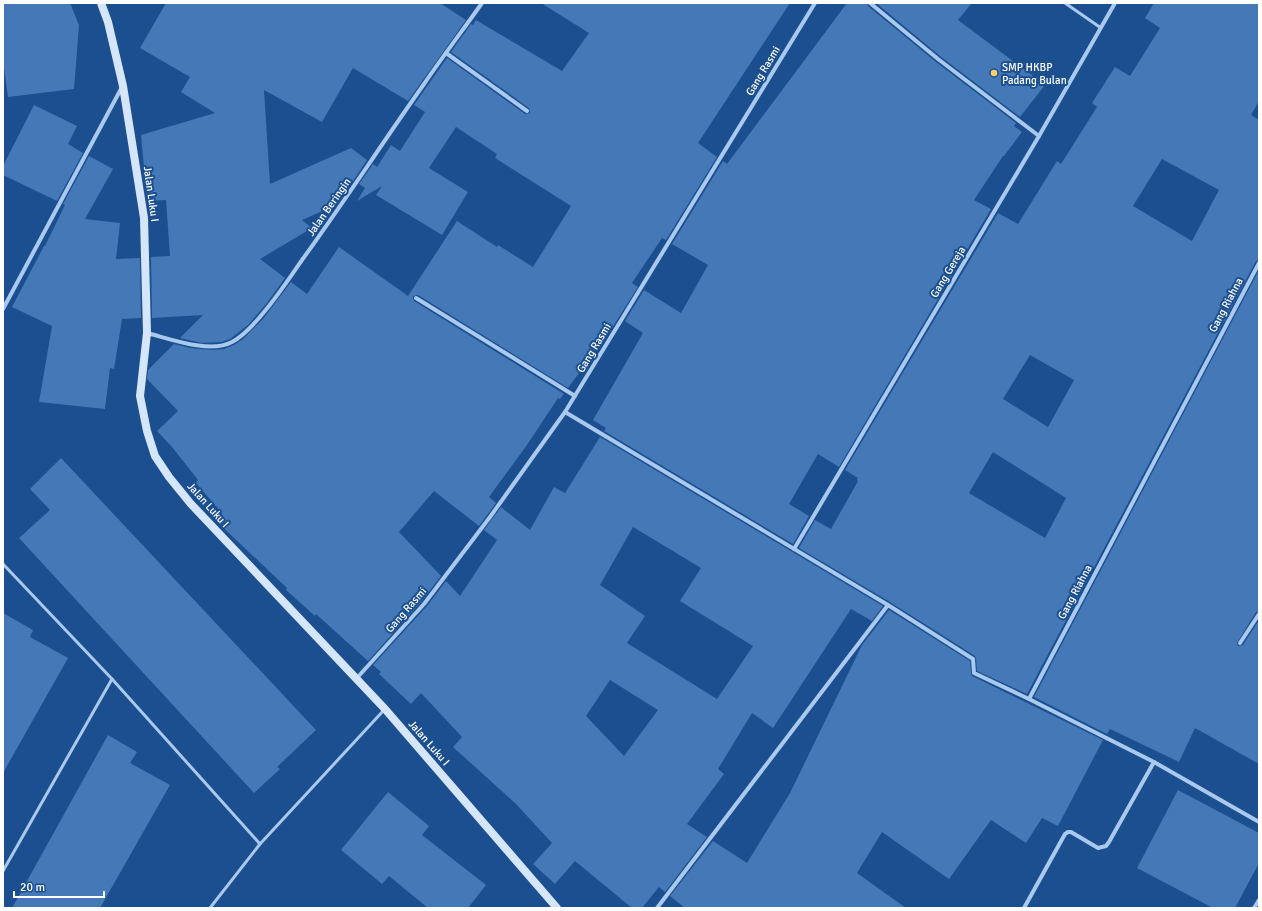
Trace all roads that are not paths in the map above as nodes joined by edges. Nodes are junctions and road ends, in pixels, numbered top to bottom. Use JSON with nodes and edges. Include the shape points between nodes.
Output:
{"nodes":[{"id":1,"x":100,"y":3,"type":"edge"},
{"id":2,"x":482,"y":3,"type":"edge"},
{"id":3,"x":815,"y":3,"type":"edge"},
{"id":4,"x":870,"y":3,"type":"edge"},
{"id":5,"x":1065,"y":3,"type":"edge"},
{"id":6,"x":1115,"y":3,"type":"edge"},
{"id":7,"x":1101,"y":28,"type":"junction"},
{"id":8,"x":446,"y":53,"type":"junction"},
{"id":9,"x":123,"y":86,"type":"junction"},
{"id":10,"x":528,"y":111,"type":"dead end"},
{"id":11,"x":1039,"y":136,"type":"junction"},
{"id":12,"x":1259,"y":263,"type":"edge"},
{"id":13,"x":416,"y":298,"type":"dead end"},
{"id":14,"x":3,"y":309,"type":"edge"},
{"id":15,"x":147,"y":333,"type":"junction"},
{"id":16,"x":575,"y":396,"type":"junction"},
{"id":17,"x":565,"y":412,"type":"junction"},
{"id":18,"x":794,"y":549,"type":"junction"},
{"id":19,"x":3,"y":564,"type":"edge"},
{"id":20,"x":888,"y":605,"type":"junction"},
{"id":21,"x":1259,"y":614,"type":"edge"},
{"id":22,"x":1240,"y":643,"type":"dead end"},
{"id":23,"x":112,"y":679,"type":"junction"},
{"id":24,"x":355,"y":679,"type":"junction"},
{"id":25,"x":1029,"y":699,"type":"junction"},
{"id":26,"x":385,"y":709,"type":"junction"},
{"id":27,"x":1154,"y":762,"type":"junction"},
{"id":28,"x":1259,"y":822,"type":"edge"},
{"id":29,"x":260,"y":844,"type":"junction"},
{"id":30,"x":3,"y":871,"type":"edge"},
{"id":31,"x":1259,"y":900,"type":"edge"},
{"id":32,"x":210,"y":908,"type":"edge"},
{"id":33,"x":556,"y":908,"type":"edge"},
{"id":34,"x":657,"y":908,"type":"edge"},
{"id":35,"x":1024,"y":908,"type":"edge"},
{"id":36,"x":1254,"y":908,"type":"edge"}],
"edges":[{"from":1,"to":9,"type":"street","name":"Jalan Luku I","via":[[108,22]]},
{"from":2,"to":8,"type":"street","name":"Jalan Beringin"},
{"from":3,"to":16,"type":"street","name":"Gang Rasmi"},
{"from":4,"to":11,"type":"street"},
{"from":5,"to":7,"type":"lane"},
{"from":6,"to":7,"type":"street","name":"Gang Gereja"},
{"from":7,"to":11,"type":"street","name":"Gang Gereja"},
{"from":8,"to":10,"type":"street"},
{"from":8,"to":15,"type":"street","name":"Jalan Beringin","via":[[287,282],[243,335],[232,342],[206,348]]},
{"from":9,"to":14,"type":"street"},
{"from":9,"to":15,"type":"street","name":"Jalan Luku I","via":[[144,218]]},
{"from":11,"to":18,"type":"street","name":"Gang Gereja"},
{"from":12,"to":25,"type":"street","name":"Gang Riahna"},
{"from":13,"to":16,"type":"street"},
{"from":15,"to":24,"type":"street","name":"Jalan Luku I","via":[[140,396],[155,456],[191,504]]},
{"from":16,"to":17,"type":"street","name":"Gang Rasmi"},
{"from":17,"to":18,"type":"street"},
{"from":17,"to":24,"type":"street","name":"Gang Rasmi","via":[[424,604]]},
{"from":18,"to":20,"type":"street"},
{"from":19,"to":23,"type":"lane"},
{"from":20,"to":25,"type":"street","via":[[973,659],[974,672]]},
{"from":20,"to":34,"type":"street"},
{"from":21,"to":22,"type":"street"},
{"from":23,"to":29,"type":"lane"},
{"from":23,"to":30,"type":"lane"},
{"from":24,"to":26,"type":"street","name":"Jalan Luku I"},
{"from":25,"to":27,"type":"street"},
{"from":26,"to":29,"type":"lane"},
{"from":26,"to":33,"type":"street","name":"Jalan Luku I"},
{"from":27,"to":28,"type":"street"},
{"from":27,"to":35,"type":"street","via":[[1106,846],[1098,848],[1071,832],[1065,834]]},
{"from":29,"to":32,"type":"lane"},
{"from":31,"to":36,"type":"street"}]}
